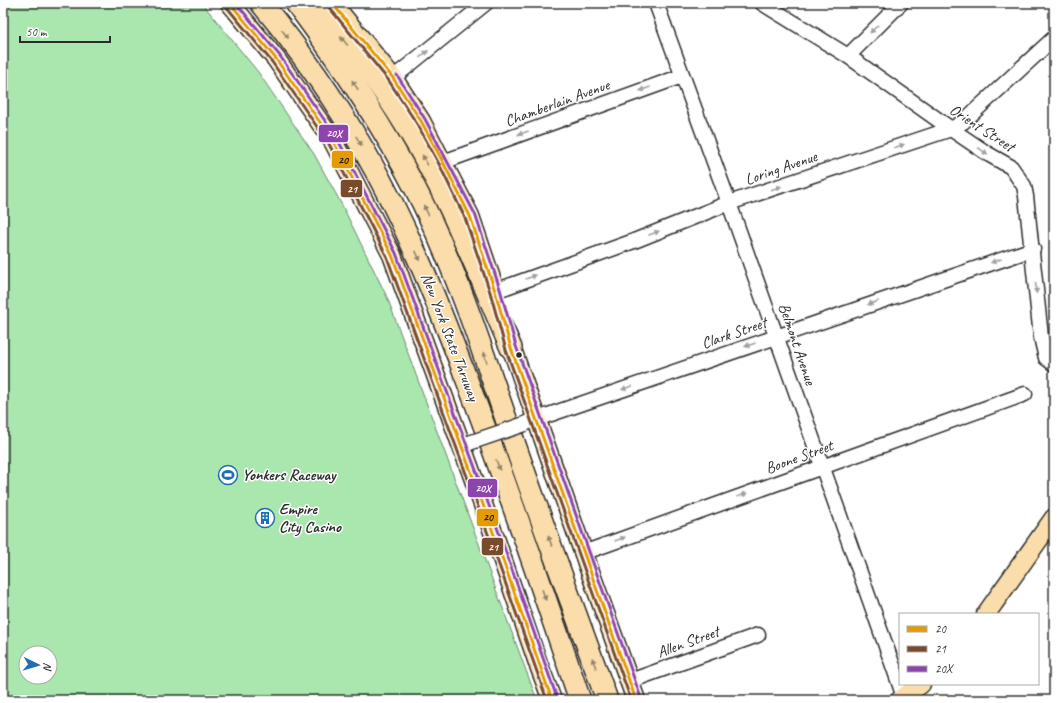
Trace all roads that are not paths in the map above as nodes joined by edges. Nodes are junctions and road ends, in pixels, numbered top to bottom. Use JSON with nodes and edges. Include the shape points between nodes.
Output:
{"nodes":[{"id":1,"x":230,"y":3,"type":"edge"},
{"id":2,"x":261,"y":3,"type":"edge"},
{"id":3,"x":296,"y":3,"type":"edge"},
{"id":4,"x":307,"y":3,"type":"edge"},
{"id":5,"x":332,"y":3,"type":"edge"},
{"id":6,"x":486,"y":3,"type":"edge"},
{"id":7,"x":656,"y":3,"type":"edge"},
{"id":8,"x":762,"y":3,"type":"edge"},
{"id":9,"x":901,"y":3,"type":"edge"},
{"id":10,"x":1054,"y":38,"type":"edge"},
{"id":11,"x":848,"y":56,"type":"junction"},
{"id":12,"x":682,"y":76,"type":"junction"},
{"id":13,"x":393,"y":78,"type":"junction"},
{"id":14,"x":951,"y":129,"type":"junction"},
{"id":15,"x":443,"y":162,"type":"junction"},
{"id":16,"x":729,"y":203,"type":"junction"},
{"id":17,"x":1033,"y":249,"type":"junction"},
{"id":18,"x":495,"y":291,"type":"junction"},
{"id":19,"x":776,"y":336,"type":"junction"},
{"id":20,"x":511,"y":348,"type":"junction"},
{"id":21,"x":1054,"y":364,"type":"edge"},
{"id":22,"x":1025,"y":394,"type":"dead end"},
{"id":23,"x":531,"y":421,"type":"junction"},
{"id":24,"x":465,"y":444,"type":"junction"},
{"id":25,"x":822,"y":466,"type":"junction"},
{"id":26,"x":1053,"y":521,"type":"edge"},
{"id":27,"x":583,"y":553,"type":"junction"},
{"id":28,"x":987,"y":613,"type":"edge"},
{"id":29,"x":758,"y":635,"type":"dead end"},
{"id":30,"x":630,"y":681,"type":"junction"},
{"id":31,"x":920,"y":685,"type":"edge"},
{"id":32,"x":902,"y":698,"type":"edge"},
{"id":33,"x":552,"y":700,"type":"edge"},
{"id":34,"x":580,"y":700,"type":"edge"},
{"id":35,"x":607,"y":700,"type":"edge"},
{"id":36,"x":636,"y":700,"type":"edge"}],
"edges":[{"from":1,"to":24,"type":"main road","via":[[276,60],[333,141],[392,256]]},
{"from":2,"to":34,"type":"highway","name":"New York State Thruway","one_way":true,"via":[[342,114],[406,230],[433,291],[478,408]]},
{"from":35,"to":3,"type":"highway","name":"New York State Thruway","one_way":true,"via":[[468,308],[434,227],[372,112]]},
{"from":20,"to":4,"type":"highway","one_way":true,"via":[[458,227],[407,127],[360,60],[318,11]]},
{"from":5,"to":13,"type":"main road"},
{"from":13,"to":6,"type":"street","one_way":true},
{"from":7,"to":12,"type":"street","name":"Belmont Avenue"},
{"from":8,"to":11,"type":"street","name":"Orient Street"},
{"from":9,"to":11,"type":"street","one_way":true},
{"from":10,"to":14,"type":"street","name":"Loring Avenue","via":[[963,122]]},
{"from":11,"to":14,"type":"street","name":"Orient Street"},
{"from":12,"to":15,"type":"street","name":"Chamberlain Avenue","one_way":true},
{"from":12,"to":16,"type":"street","name":"Belmont Avenue"},
{"from":13,"to":15,"type":"main road","via":[[421,121]]},
{"from":16,"to":14,"type":"street","name":"Loring Avenue","one_way":true},
{"from":14,"to":17,"type":"street","name":"Orient Street","one_way":true,"via":[[1011,168],[1024,186]]},
{"from":15,"to":18,"type":"main road","via":[[470,216]]},
{"from":18,"to":16,"type":"street","name":"Loring Avenue","one_way":true},
{"from":16,"to":19,"type":"street","name":"Belmont Avenue"},
{"from":17,"to":19,"type":"street","name":"Clark Street","one_way":true},
{"from":17,"to":21,"type":"street","name":"Orient Street","one_way":true,"via":[[1041,337],[1046,358]]},
{"from":18,"to":20,"type":"main road"},
{"from":19,"to":23,"type":"street","name":"Clark Street","one_way":true},
{"from":19,"to":25,"type":"street","name":"Belmont Avenue"},
{"from":20,"to":23,"type":"main road"},
{"from":22,"to":25,"type":"street","name":"Boone Street"},
{"from":23,"to":24,"type":"street","name":"Clark Street","bridge":true},
{"from":23,"to":27,"type":"main road"},
{"from":24,"to":33,"type":"main road"},
{"from":27,"to":25,"type":"street","name":"Boone Street","one_way":true},
{"from":25,"to":32,"type":"street","name":"Belmont Avenue"},
{"from":26,"to":28,"type":"main road"},
{"from":27,"to":30,"type":"main road"},
{"from":29,"to":30,"type":"street","name":"Allen Street"},
{"from":30,"to":36,"type":"main road"},
{"from":31,"to":32,"type":"main road"}]}
